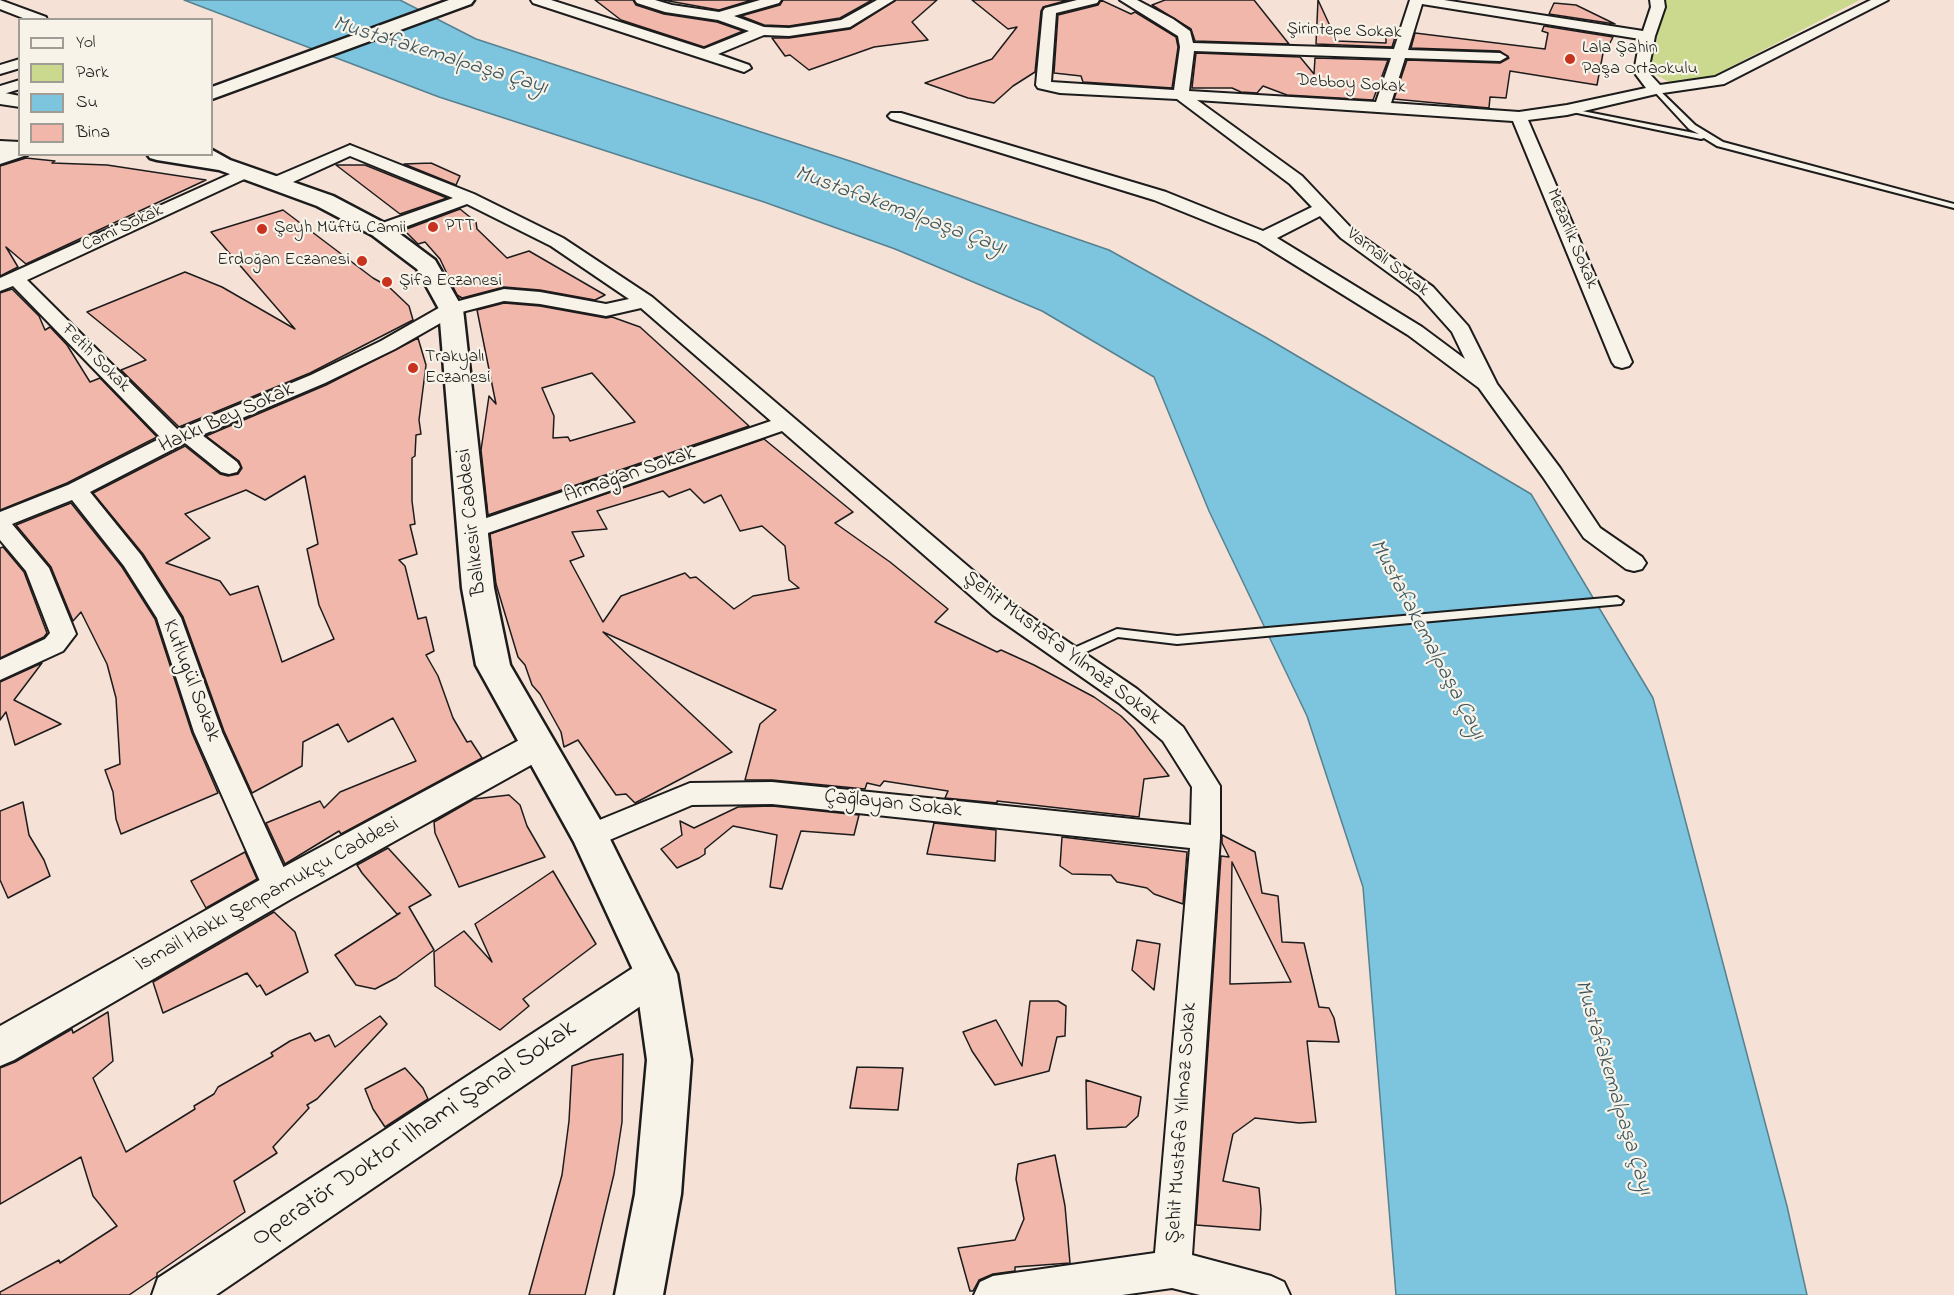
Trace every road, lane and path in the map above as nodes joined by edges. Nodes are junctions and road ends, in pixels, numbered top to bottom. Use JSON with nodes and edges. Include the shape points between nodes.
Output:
{"nodes":[{"id":1,"x":440,"y":0,"type":"edge"},
{"id":2,"x":465,"y":0,"type":"edge"},
{"id":3,"x":538,"y":0,"type":"edge"},
{"id":4,"x":642,"y":0,"type":"edge"},
{"id":5,"x":774,"y":0,"type":"edge"},
{"id":6,"x":887,"y":0,"type":"edge"},
{"id":7,"x":1092,"y":0,"type":"edge"},
{"id":8,"x":1127,"y":0,"type":"edge"},
{"id":9,"x":1418,"y":0,"type":"edge"},
{"id":10,"x":1657,"y":0,"type":"edge"},
{"id":11,"x":1881,"y":0,"type":"edge"},
{"id":12,"x":0,"y":4,"type":"edge"},
{"id":13,"x":1050,"y":5,"type":"edge"},
{"id":14,"x":720,"y":16,"type":"junction"},
{"id":15,"x":36,"y":18,"type":"edge"},
{"id":16,"x":762,"y":31,"type":"junction"},
{"id":17,"x":1648,"y":36,"type":"junction"},
{"id":18,"x":1188,"y":47,"type":"junction"},
{"id":19,"x":1399,"y":53,"type":"junction"},
{"id":20,"x":705,"y":54,"type":"junction"},
{"id":21,"x":16,"y":57,"type":"edge"},
{"id":22,"x":1500,"y":57,"type":"dead end"},
{"id":23,"x":744,"y":68,"type":"dead end"},
{"id":24,"x":0,"y":70,"type":"edge"},
{"id":25,"x":220,"y":84,"type":"edge"},
{"id":26,"x":18,"y":85,"type":"edge"},
{"id":27,"x":1656,"y":90,"type":"junction"},
{"id":28,"x":0,"y":91,"type":"edge"},
{"id":29,"x":1181,"y":94,"type":"junction"},
{"id":30,"x":0,"y":98,"type":"edge"},
{"id":31,"x":18,"y":102,"type":"edge"},
{"id":32,"x":1382,"y":107,"type":"junction"},
{"id":33,"x":1567,"y":110,"type":"junction"},
{"id":34,"x":896,"y":116,"type":"dead end"},
{"id":35,"x":1519,"y":117,"type":"junction"},
{"id":36,"x":1708,"y":138,"type":"junction"},
{"id":37,"x":0,"y":146,"type":"edge"},
{"id":38,"x":18,"y":149,"type":"edge"},
{"id":39,"x":18,"y":150,"type":"edge"},
{"id":40,"x":170,"y":156,"type":"edge"},
{"id":41,"x":0,"y":158,"type":"edge"},
{"id":42,"x":224,"y":164,"type":"edge"},
{"id":43,"x":276,"y":183,"type":"junction"},
{"id":44,"x":468,"y":198,"type":"junction"},
{"id":45,"x":1954,"y":206,"type":"edge"},
{"id":46,"x":1322,"y":208,"type":"junction"},
{"id":47,"x":380,"y":230,"type":"junction"},
{"id":48,"x":1264,"y":238,"type":"junction"},
{"id":49,"x":8,"y":282,"type":"edge"},
{"id":50,"x":645,"y":301,"type":"junction"},
{"id":51,"x":451,"y":309,"type":"junction"},
{"id":52,"x":1622,"y":362,"type":"dead end"},
{"id":53,"x":1487,"y":385,"type":"junction"},
{"id":54,"x":787,"y":422,"type":"junction"},
{"id":55,"x":181,"y":437,"type":"junction"},
{"id":56,"x":229,"y":467,"type":"dead end"},
{"id":57,"x":76,"y":490,"type":"junction"},
{"id":58,"x":0,"y":523,"type":"edge"},
{"id":59,"x":474,"y":530,"type":"junction"},
{"id":60,"x":1634,"y":563,"type":"dead end"},
{"id":61,"x":1617,"y":601,"type":"dead end"},
{"id":62,"x":1070,"y":655,"type":"junction"},
{"id":63,"x":0,"y":671,"type":"edge"},
{"id":64,"x":537,"y":746,"type":"junction"},
{"id":65,"x":590,"y":836,"type":"junction"},
{"id":66,"x":1205,"y":838,"type":"junction"},
{"id":67,"x":279,"y":888,"type":"junction"},
{"id":68,"x":656,"y":974,"type":"junction"},
{"id":69,"x":0,"y":1047,"type":"edge"},
{"id":70,"x":1172,"y":1269,"type":"junction"},
{"id":71,"x":175,"y":1295,"type":"edge"},
{"id":72,"x":639,"y":1295,"type":"edge"},
{"id":73,"x":993,"y":1295,"type":"edge"},
{"id":74,"x":1271,"y":1295,"type":"edge"}],
"edges":[{"from":1,"to":25,"type":"main road"},
{"from":2,"to":25,"type":"main road"},
{"from":3,"to":20,"type":"street"},
{"from":4,"to":14,"type":"street","via":[[670,9]]},
{"from":5,"to":14,"type":"street"},
{"from":6,"to":16,"type":"street","via":[[844,24],[789,32]]},
{"from":7,"to":13,"type":"street","via":[[1067,6]]},
{"from":8,"to":18,"type":"street","via":[[1185,34]]},
{"from":9,"to":17,"type":"street","via":[[1539,14]]},
{"from":9,"to":19,"type":"street"},
{"from":10,"to":17,"type":"street"},
{"from":11,"to":27,"type":"street","name":"Debboy Sokak","via":[[1719,81]]},
{"from":12,"to":15,"type":"street"},
{"from":13,"to":29,"type":"street","name":"Debboy Sokak","via":[[1043,85]]},
{"from":14,"to":16,"type":"street"},
{"from":16,"to":20,"type":"street"},
{"from":17,"to":27,"type":"street","via":[[1641,72]]},
{"from":18,"to":19,"type":"street","name":"Şirintepe Sokak"},
{"from":18,"to":29,"type":"street"},
{"from":19,"to":22,"type":"street","name":"Şirintepe Sokak"},
{"from":19,"to":32,"type":"street"},
{"from":20,"to":23,"type":"street"},
{"from":21,"to":24,"type":"street"},
{"from":26,"to":28,"type":"street"},
{"from":27,"to":33,"type":"street","name":"Debboy Sokak"},
{"from":27,"to":36,"type":"lane"},
{"from":29,"to":32,"type":"street","name":"Debboy Sokak"},
{"from":29,"to":46,"type":"street","name":"Varnalı Sokak","via":[[1296,180]]},
{"from":30,"to":31,"type":"street"},
{"from":32,"to":35,"type":"street","name":"Debboy Sokak"},
{"from":33,"to":35,"type":"street","name":"Debboy Sokak"},
{"from":33,"to":36,"type":"lane"},
{"from":34,"to":48,"type":"street","via":[[1149,192]]},
{"from":35,"to":52,"type":"street","name":"Mezarlık Sokak"},
{"from":36,"to":45,"type":"lane"},
{"from":37,"to":38,"type":"street"},
{"from":39,"to":41,"type":"main road"},
{"from":40,"to":42,"type":"main road","name":"Balıkesir Caddesi"},
{"from":42,"to":43,"type":"main road","name":"Balıkesir Caddesi"},
{"from":42,"to":49,"type":"street","name":"Cami Sokak"},
{"from":43,"to":44,"type":"street","name":"Şehit Mustafa Yılmaz Sokak","via":[[350,150]]},
{"from":43,"to":47,"type":"main road","name":"Balıkesir Caddesi","via":[[325,201]]},
{"from":44,"to":47,"type":"street"},
{"from":44,"to":50,"type":"street","name":"Şehit Mustafa Yılmaz Sokak","via":[[557,242]]},
{"from":46,"to":48,"type":"street"},
{"from":46,"to":53,"type":"street","name":"Varnalı Sokak","via":[[1347,234],[1426,291],[1461,330]]},
{"from":47,"to":51,"type":"main road","name":"Balıkesir Caddesi","via":[[427,264]]},
{"from":48,"to":53,"type":"street","via":[[1415,331]]},
{"from":49,"to":55,"type":"street","name":"Fetih Sokak"},
{"from":50,"to":51,"type":"street","via":[[606,310],[504,295]]},
{"from":50,"to":54,"type":"street","name":"Şehit Mustafa Yılmaz Sokak"},
{"from":51,"to":55,"type":"street","name":"Hakkı Bey Sokak","via":[[318,379]]},
{"from":51,"to":59,"type":"main road","name":"Balıkesir Caddesi"},
{"from":53,"to":60,"type":"street","name":"Varnalı Sokak","via":[[1592,533]]},
{"from":54,"to":59,"type":"street","name":"Armağan Sokak"},
{"from":54,"to":62,"type":"street","name":"Şehit Mustafa Yılmaz Sokak","via":[[1002,609]]},
{"from":55,"to":56,"type":"street","name":"Fetih Sokak"},
{"from":55,"to":57,"type":"street","name":"Hakkı Bey Sokak"},
{"from":57,"to":58,"type":"street","name":"Hakkı Bey Sokak"},
{"from":57,"to":67,"type":"street","name":"Kutlugül Sokak","via":[[133,561],[169,618],[208,732]]},
{"from":58,"to":63,"type":"street","via":[[37,568],[63,634],[54,645]]},
{"from":59,"to":64,"type":"main road","name":"Balıkesir Caddesi","via":[[478,588],[493,665]]},
{"from":61,"to":62,"type":"lane","via":[[1177,640],[1117,633]]},
{"from":62,"to":66,"type":"street","name":"Şehit Mustafa Yılmaz Sokak","via":[[1173,734],[1206,786]]},
{"from":64,"to":65,"type":"main road","name":"Balıkesir Caddesi"},
{"from":64,"to":67,"type":"street","name":"İsmail Hakkı Şenpamukçu Caddesi"},
{"from":65,"to":66,"type":"street","name":"Çağlayan Sokak","via":[[690,794],[772,793]]},
{"from":65,"to":68,"type":"main road","name":"Balıkesir Caddesi"},
{"from":66,"to":70,"type":"street","name":"Şehit Mustafa Yılmaz Sokak"},
{"from":67,"to":69,"type":"street","name":"İsmail Hakkı Şenpamukçu Caddesi"},
{"from":68,"to":71,"type":"street","name":"Operatör Doktor İlhami Şanal Sokak"},
{"from":68,"to":72,"type":"main road","name":"Balıkesir Caddesi","via":[[669,1060],[658,1194]]},
{"from":70,"to":73,"type":"street"},
{"from":70,"to":74,"type":"street"}]}
